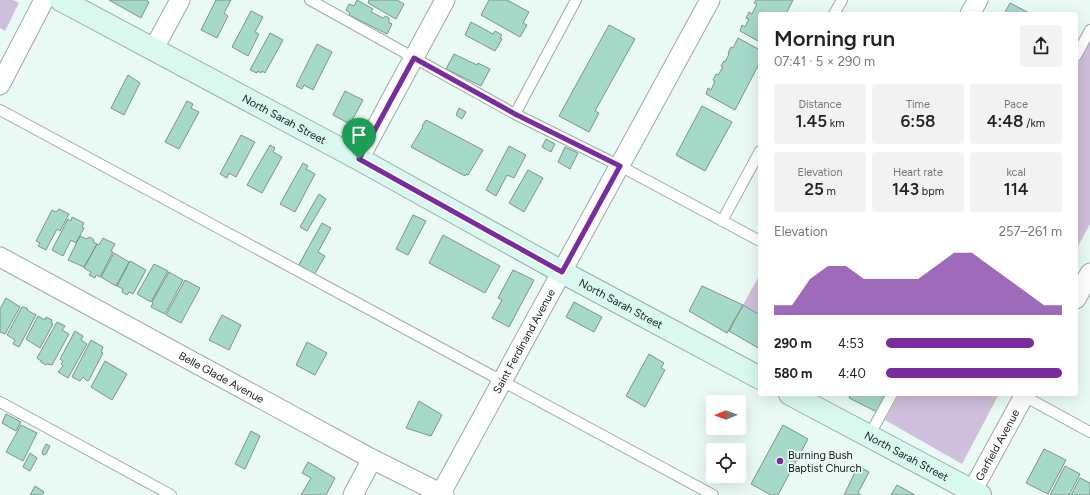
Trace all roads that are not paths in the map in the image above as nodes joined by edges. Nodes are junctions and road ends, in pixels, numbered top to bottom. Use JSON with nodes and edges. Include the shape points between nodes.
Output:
{"nodes":[{"id":1,"x":44,"y":0,"type":"edge"},
{"id":2,"x":61,"y":0,"type":"edge"},
{"id":3,"x":180,"y":0,"type":"edge"},
{"id":4,"x":310,"y":0,"type":"edge"},
{"id":5,"x":445,"y":0,"type":"edge"},
{"id":6,"x":576,"y":0,"type":"edge"},
{"id":7,"x":710,"y":0,"type":"edge"},
{"id":8,"x":842,"y":0,"type":"edge"},
{"id":9,"x":978,"y":0,"type":"edge"},
{"id":10,"x":835,"y":12,"type":"edge"},
{"id":11,"x":971,"y":12,"type":"edge"},
{"id":12,"x":1090,"y":30,"type":"edge"},
{"id":13,"x":153,"y":50,"type":"junction"},
{"id":14,"x":1078,"y":52,"type":"edge"},
{"id":15,"x":414,"y":58,"type":"junction"},
{"id":16,"x":0,"y":85,"type":"edge"},
{"id":17,"x":0,"y":110,"type":"edge"},
{"id":18,"x":515,"y":114,"type":"junction"},
{"id":19,"x":758,"y":154,"type":"edge"},
{"id":20,"x":359,"y":159,"type":"junction"},
{"id":21,"x":620,"y":166,"type":"junction"},
{"id":22,"x":722,"y":221,"type":"junction"},
{"id":23,"x":758,"y":240,"type":"edge"},
{"id":24,"x":0,"y":257,"type":"edge"},
{"id":25,"x":562,"y":272,"type":"junction"},
{"id":26,"x":1090,"y":274,"type":"edge"},
{"id":27,"x":1078,"y":295,"type":"edge"},
{"id":28,"x":758,"y":377,"type":"edge"},
{"id":29,"x":502,"y":382,"type":"junction"},
{"id":30,"x":794,"y":396,"type":"edge"},
{"id":31,"x":891,"y":396,"type":"edge"},
{"id":32,"x":1023,"y":396,"type":"edge"},
{"id":33,"x":1026,"y":396,"type":"edge"},
{"id":34,"x":0,"y":402,"type":"edge"},
{"id":35,"x":1090,"y":432,"type":"edge"},
{"id":36,"x":869,"y":436,"type":"junction"},
{"id":37,"x":372,"y":459,"type":"junction"},
{"id":38,"x":442,"y":494,"type":"edge"},
{"id":39,"x":974,"y":494,"type":"edge"},
{"id":40,"x":171,"y":495,"type":"edge"},
{"id":41,"x":353,"y":495,"type":"edge"},
{"id":42,"x":713,"y":495,"type":"edge"}],
"edges":[{"from":1,"to":16,"type":"street"},
{"from":2,"to":13,"type":"street","name":"North Sarah Street"},
{"from":3,"to":13,"type":"street"},
{"from":4,"to":15,"type":"lane"},
{"from":5,"to":15,"type":"street"},
{"from":6,"to":18,"type":"lane"},
{"from":7,"to":21,"type":"street","name":"Saint Ferdinand Avenue"},
{"from":8,"to":10,"type":"lane"},
{"from":9,"to":11,"type":"street"},
{"from":12,"to":14,"type":"lane"},
{"from":13,"to":20,"type":"street","name":"North Sarah Street"},
{"from":15,"to":18,"type":"lane"},
{"from":15,"to":20,"type":"street"},
{"from":17,"to":29,"type":"lane"},
{"from":18,"to":21,"type":"lane"},
{"from":19,"to":22,"type":"lane"},
{"from":20,"to":25,"type":"street","name":"North Sarah Street"},
{"from":21,"to":22,"type":"lane"},
{"from":21,"to":25,"type":"street","name":"Saint Ferdinand Avenue"},
{"from":22,"to":23,"type":"lane"},
{"from":24,"to":37,"type":"street","name":"Belle Glade Avenue"},
{"from":25,"to":28,"type":"street","name":"North Sarah Street"},
{"from":25,"to":29,"type":"street","name":"Saint Ferdinand Avenue"},
{"from":26,"to":27,"type":"street"},
{"from":29,"to":38,"type":"street","name":"Saint Ferdinand Avenue"},
{"from":29,"to":42,"type":"lane"},
{"from":30,"to":36,"type":"street","name":"North Sarah Street"},
{"from":31,"to":36,"type":"lane"},
{"from":32,"to":39,"type":"street","name":"Garfield Avenue"},
{"from":33,"to":35,"type":"lane"},
{"from":34,"to":40,"type":"lane"},
{"from":36,"to":39,"type":"street","name":"North Sarah Street"},
{"from":37,"to":38,"type":"street","name":"Belle Glade Avenue"},
{"from":37,"to":41,"type":"street"}]}
